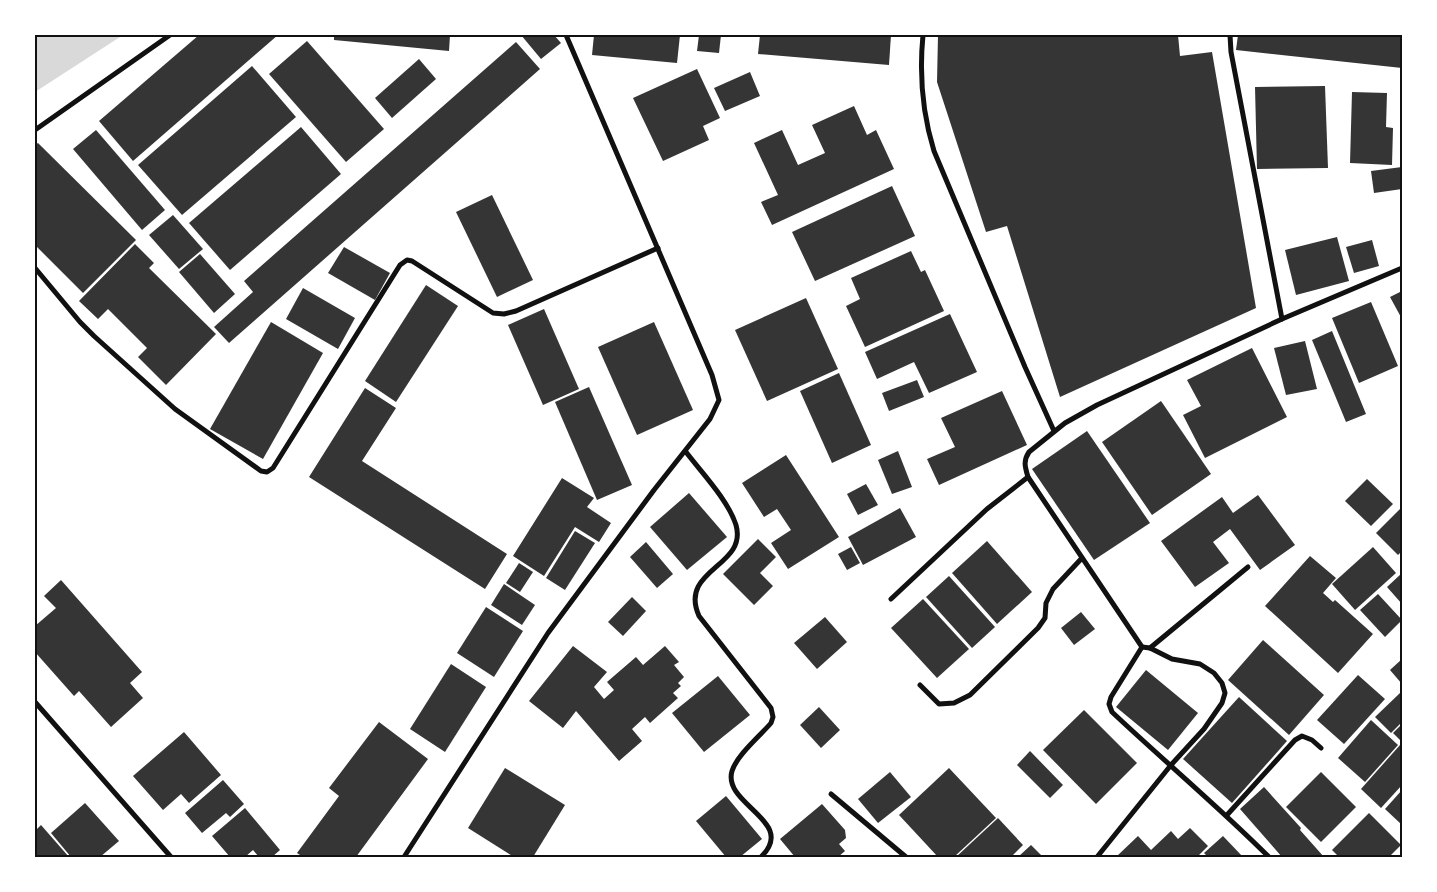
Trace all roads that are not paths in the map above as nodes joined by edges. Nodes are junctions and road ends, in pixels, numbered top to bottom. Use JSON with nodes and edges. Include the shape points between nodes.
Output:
{"nodes":[{"id":1,"x":170,"y":35,"type":"edge"},
{"id":2,"x":566,"y":35,"type":"edge"},
{"id":3,"x":923,"y":35,"type":"edge"},
{"id":4,"x":1230,"y":35,"type":"edge"},
{"id":5,"x":35,"y":130,"type":"edge"},
{"id":6,"x":658,"y":248,"type":"junction"},
{"id":7,"x":35,"y":268,"type":"edge"},
{"id":8,"x":1402,"y":268,"type":"edge"},
{"id":9,"x":1282,"y":319,"type":"junction"},
{"id":10,"x":1054,"y":431,"type":"junction"},
{"id":11,"x":686,"y":452,"type":"junction"},
{"id":12,"x":1028,"y":477,"type":"junction"},
{"id":13,"x":1082,"y":558,"type":"junction"},
{"id":14,"x":1248,"y":566,"type":"dead end"},
{"id":15,"x":891,"y":599,"type":"dead end"},
{"id":16,"x":1142,"y":647,"type":"junction"},
{"id":17,"x":1150,"y":648,"type":"junction"},
{"id":18,"x":920,"y":685,"type":"dead end"},
{"id":19,"x":35,"y":702,"type":"edge"},
{"id":20,"x":1321,"y":748,"type":"dead end"},
{"id":21,"x":1172,"y":765,"type":"junction"},
{"id":22,"x":830,"y":794,"type":"dead end"},
{"id":23,"x":1227,"y":815,"type":"junction"},
{"id":24,"x":171,"y":857,"type":"edge"},
{"id":25,"x":404,"y":857,"type":"edge"},
{"id":26,"x":761,"y":857,"type":"edge"},
{"id":27,"x":906,"y":857,"type":"edge"},
{"id":28,"x":1097,"y":857,"type":"edge"},
{"id":29,"x":1269,"y":857,"type":"edge"}],
"edges":[{"from":1,"to":5,"type":"street"},
{"from":2,"to":6,"type":"street"},
{"from":3,"to":10,"type":"street","via":[[922,97],[934,151]]},
{"from":4,"to":9,"type":"street"},
{"from":6,"to":7,"type":"street","via":[[504,314],[493,313],[407,260],[400,265],[273,468],[267,472],[261,471],[175,409],[80,322]]},
{"from":6,"to":11,"type":"street","via":[[712,375],[719,400],[710,419]]},
{"from":8,"to":9,"type":"street"},
{"from":9,"to":10,"type":"street","via":[[1097,405]]},
{"from":10,"to":12,"type":"street","via":[[1029,452],[1024,464]]},
{"from":11,"to":25,"type":"street","via":[[548,633]]},
{"from":11,"to":26,"type":"street","via":[[724,501],[738,534],[736,547],[709,572],[696,591],[696,608],[770,708],[772,717],[771,723],[737,761],[731,780],[740,796],[767,824],[772,837],[768,850]]},
{"from":12,"to":13,"type":"street"},
{"from":12,"to":15,"type":"street","via":[[987,509]]},
{"from":13,"to":16,"type":"street"},
{"from":13,"to":18,"type":"street","via":[[1052,589],[1038,628],[970,695],[954,703],[938,704]]},
{"from":14,"to":17,"type":"street"},
{"from":16,"to":17,"type":"street"},
{"from":16,"to":21,"type":"street","via":[[1109,704],[1112,712]]},
{"from":17,"to":21,"type":"street","via":[[1172,659],[1200,664],[1214,673],[1225,693],[1204,729]]},
{"from":19,"to":24,"type":"street"},
{"from":20,"to":23,"type":"street","via":[[1302,736],[1295,740]]},
{"from":21,"to":23,"type":"street"},
{"from":21,"to":28,"type":"street"},
{"from":22,"to":27,"type":"street"},
{"from":23,"to":29,"type":"street"}]}
